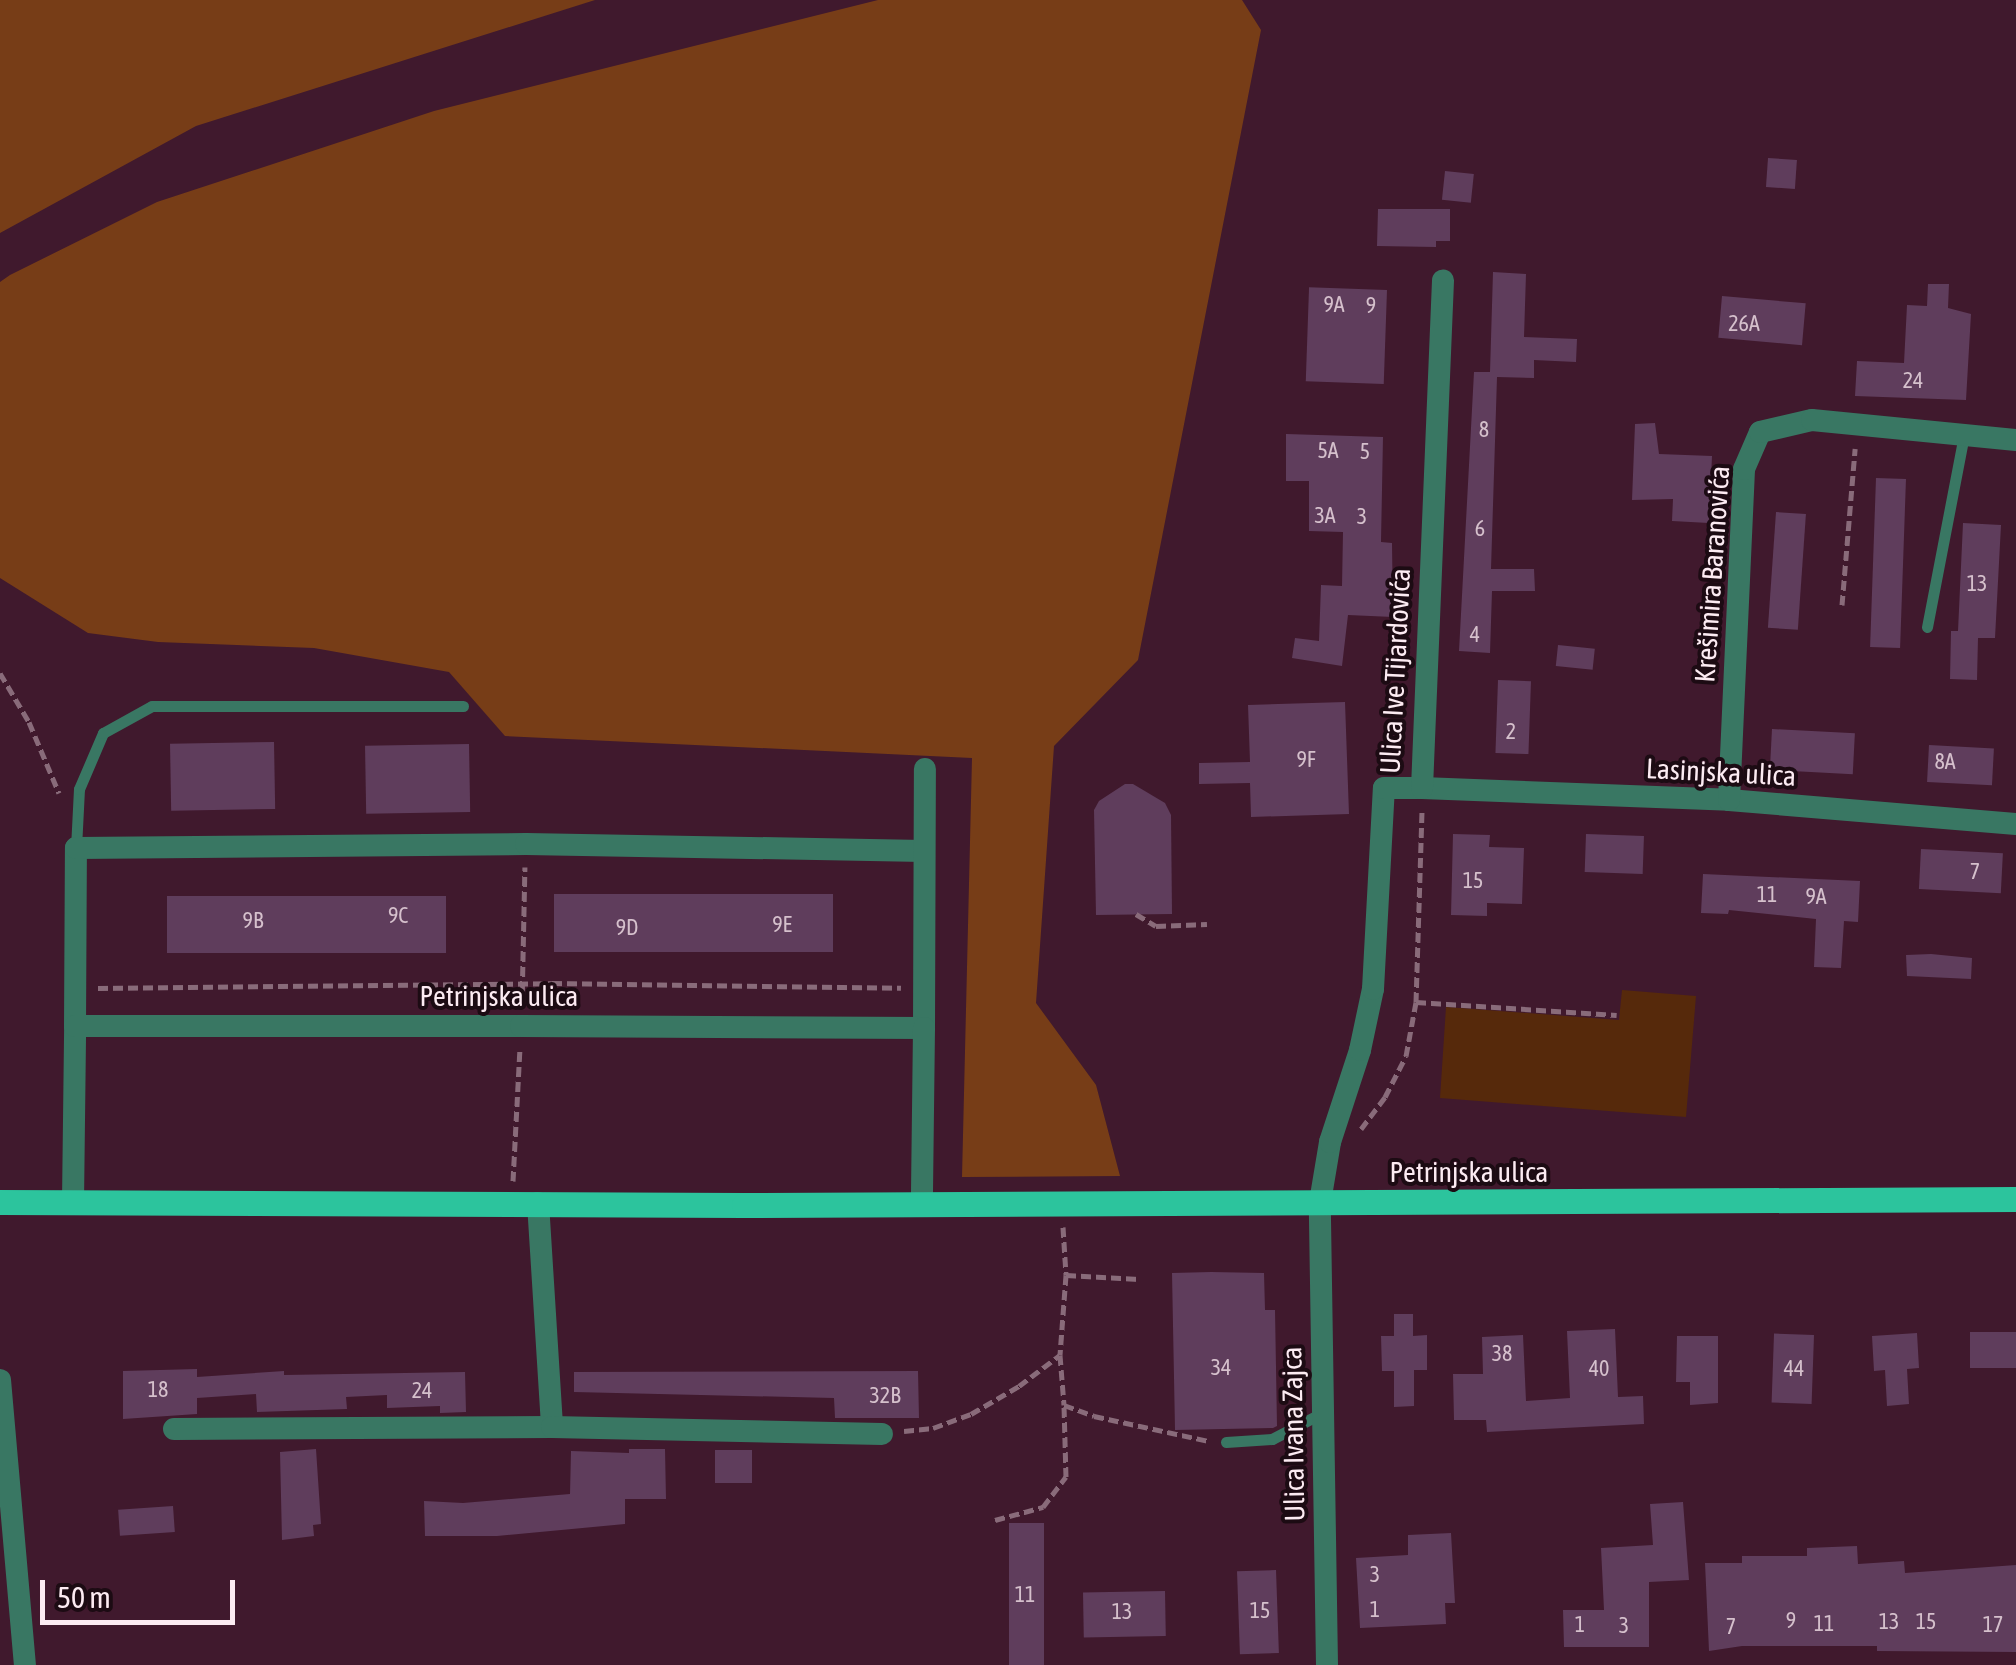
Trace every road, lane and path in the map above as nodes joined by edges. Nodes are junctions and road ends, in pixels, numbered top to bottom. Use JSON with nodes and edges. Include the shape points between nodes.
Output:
{"nodes":[{"id":1,"x":1442,"y":280,"type":"dead end"},
{"id":2,"x":1856,"y":424,"type":"junction"},
{"id":3,"x":1964,"y":435,"type":"junction"},
{"id":4,"x":2016,"y":440,"type":"edge"},
{"id":5,"x":1842,"y":605,"type":"dead end"},
{"id":6,"x":1927,"y":626,"type":"dead end"},
{"id":7,"x":0,"y":673,"type":"edge"},
{"id":8,"x":464,"y":706,"type":"dead end"},
{"id":9,"x":925,"y":769,"type":"dead end"},
{"id":10,"x":1422,"y":788,"type":"junction"},
{"id":11,"x":62,"y":798,"type":"dead end"},
{"id":12,"x":1729,"y":800,"type":"junction"},
{"id":13,"x":2016,"y":824,"type":"edge"},
{"id":14,"x":76,"y":848,"type":"junction"},
{"id":15,"x":924,"y":850,"type":"junction"},
{"id":16,"x":1136,"y":914,"type":"dead end"},
{"id":17,"x":1207,"y":924,"type":"dead end"},
{"id":18,"x":95,"y":988,"type":"dead end"},
{"id":19,"x":901,"y":988,"type":"dead end"},
{"id":20,"x":1416,"y":1002,"type":"junction"},
{"id":21,"x":1617,"y":1016,"type":"dead end"},
{"id":22,"x":75,"y":1026,"type":"junction"},
{"id":23,"x":924,"y":1028,"type":"junction"},
{"id":24,"x":1325,"y":1168,"type":"junction"},
{"id":25,"x":2016,"y":1199,"type":"edge"},
{"id":26,"x":0,"y":1202,"type":"edge"},
{"id":27,"x":74,"y":1202,"type":"junction"},
{"id":28,"x":922,"y":1202,"type":"junction"},
{"id":29,"x":1320,"y":1202,"type":"junction"},
{"id":30,"x":538,"y":1203,"type":"junction"},
{"id":31,"x":1062,"y":1204,"type":"junction"},
{"id":32,"x":1066,"y":1275,"type":"junction"},
{"id":33,"x":1139,"y":1278,"type":"dead end"},
{"id":34,"x":1060,"y":1355,"type":"junction"},
{"id":35,"x":0,"y":1380,"type":"edge"},
{"id":36,"x":1064,"y":1405,"type":"junction"},
{"id":37,"x":1322,"y":1413,"type":"junction"},
{"id":38,"x":552,"y":1427,"type":"junction"},
{"id":39,"x":174,"y":1430,"type":"dead end"},
{"id":40,"x":882,"y":1434,"type":"joint"},
{"id":41,"x":1226,"y":1442,"type":"joint"},
{"id":42,"x":995,"y":1520,"type":"dead end"},
{"id":43,"x":25,"y":1665,"type":"edge"},
{"id":44,"x":1327,"y":1665,"type":"edge"}],
"edges":[{"from":1,"to":10,"type":"street","name":"Ulica Ive Tijardovića"},
{"from":2,"to":3,"type":"street","name":"Krešimira Baranovića"},
{"from":2,"to":5,"type":"path"},
{"from":2,"to":12,"type":"street","name":"Krešimira Baranovića","via":[[1812,420],[1760,432],[1744,469]]},
{"from":3,"to":4,"type":"street","name":"Krešimira Baranovića"},
{"from":3,"to":6,"type":"lane"},
{"from":7,"to":11,"type":"path"},
{"from":8,"to":14,"type":"lane","via":[[152,706],[103,733],[80,789]]},
{"from":9,"to":15,"type":"street"},
{"from":10,"to":12,"type":"street","name":"Lasinjska ulica"},
{"from":10,"to":20,"type":"path"},
{"from":10,"to":24,"type":"street","name":"Ulica Ive Tijardovića","via":[[1384,788],[1373,988]]},
{"from":12,"to":13,"type":"street","name":"Lasinjska ulica"},
{"from":14,"to":15,"type":"street","via":[[526,844]]},
{"from":14,"to":22,"type":"street"},
{"from":15,"to":23,"type":"street"},
{"from":16,"to":17,"type":"path","via":[[1156,926]]},
{"from":18,"to":19,"type":"path"},
{"from":20,"to":21,"type":"path"},
{"from":20,"to":24,"type":"path","via":[[1406,1056],[1385,1097]]},
{"from":22,"to":23,"type":"street","name":"Petrinjska ulica"},
{"from":22,"to":27,"type":"street"},
{"from":23,"to":28,"type":"street"},
{"from":24,"to":29,"type":"street","name":"Ulica Ive Tijardovića"},
{"from":25,"to":29,"type":"main road","name":"Petrinjska ulica"},
{"from":26,"to":27,"type":"main road","name":"Petrinjska ulica"},
{"from":27,"to":30,"type":"main road","name":"Petrinjska ulica"},
{"from":28,"to":30,"type":"main road","name":"Petrinjska ulica"},
{"from":28,"to":31,"type":"main road","name":"Petrinjska ulica"},
{"from":29,"to":31,"type":"main road","name":"Petrinjska ulica"},
{"from":29,"to":37,"type":"street","name":"Ulica Ivana Zajca"},
{"from":30,"to":38,"type":"street"},
{"from":31,"to":32,"type":"path"},
{"from":32,"to":33,"type":"path"},
{"from":32,"to":34,"type":"path"},
{"from":34,"to":36,"type":"path"},
{"from":34,"to":40,"type":"path","via":[[971,1414],[933,1428]]},
{"from":35,"to":43,"type":"street"},
{"from":36,"to":41,"type":"path","via":[[1195,1441]]},
{"from":36,"to":42,"type":"path","via":[[1066,1477],[1043,1507]]},
{"from":37,"to":41,"type":"lane","via":[[1272,1438]]},
{"from":37,"to":44,"type":"street","name":"Ulica Ivana Zajca"},
{"from":38,"to":39,"type":"street"},
{"from":38,"to":40,"type":"street"}]}
